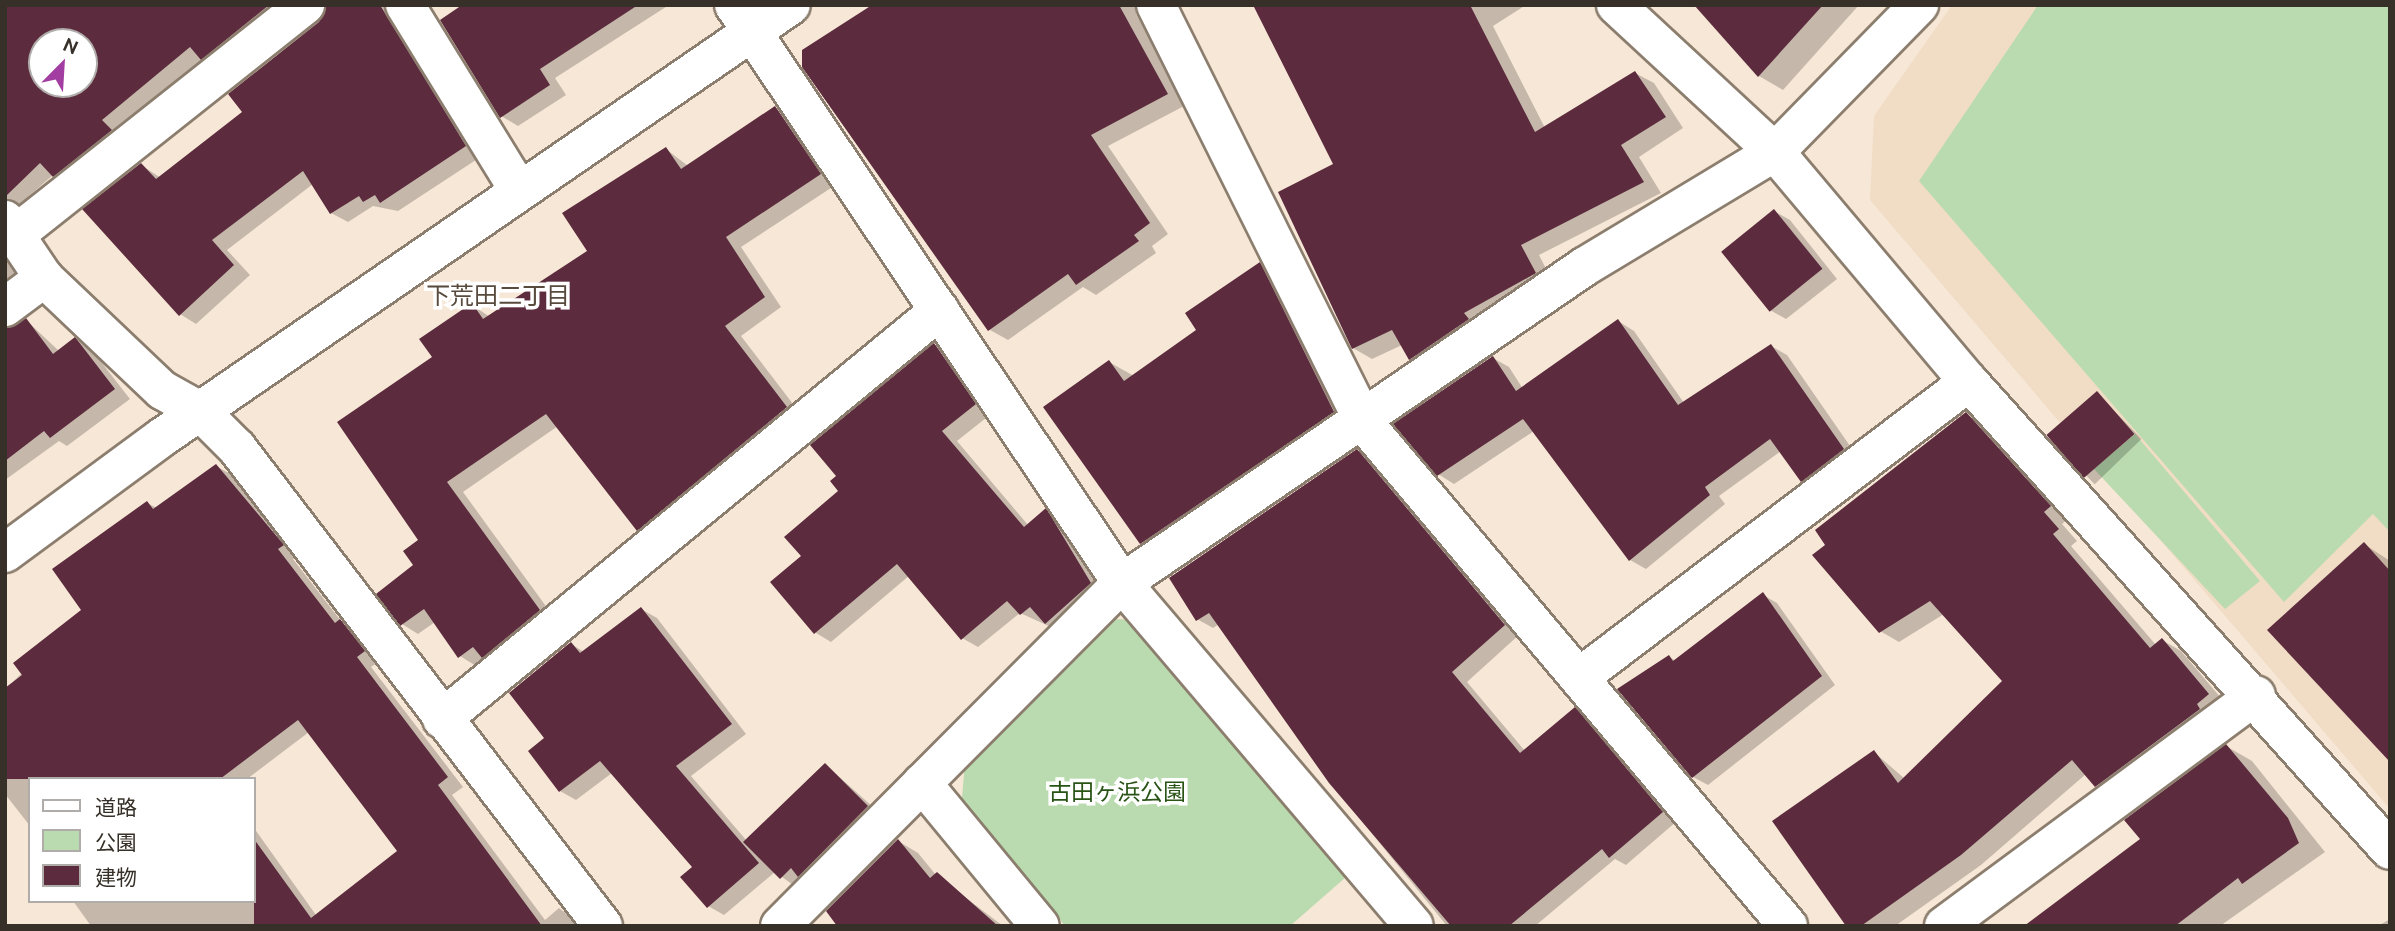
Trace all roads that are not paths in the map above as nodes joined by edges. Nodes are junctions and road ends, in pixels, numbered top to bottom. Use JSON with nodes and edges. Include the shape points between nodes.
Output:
{"nodes":[{"id":1,"x":305,"y":5,"type":"edge"},
{"id":2,"x":405,"y":5,"type":"edge"},
{"id":3,"x":791,"y":5,"type":"edge"},
{"id":4,"x":1156,"y":5,"type":"edge"},
{"id":5,"x":1616,"y":5,"type":"edge"},
{"id":6,"x":1919,"y":5,"type":"edge"},
{"id":7,"x":742,"y":18,"type":"edge"},
{"id":8,"x":1775,"y":152,"type":"junction"},
{"id":9,"x":519,"y":190,"type":"junction"},
{"id":10,"x":10,"y":227,"type":"edge"},
{"id":11,"x":44,"y":278,"type":"junction"},
{"id":12,"x":5,"y":307,"type":"edge"},
{"id":13,"x":940,"y":310,"type":"junction"},
{"id":14,"x":1969,"y":382,"type":"junction"},
{"id":15,"x":200,"y":411,"type":"junction"},
{"id":16,"x":1364,"y":423,"type":"junction"},
{"id":17,"x":5,"y":553,"type":"edge"},
{"id":18,"x":1122,"y":583,"type":"junction"},
{"id":19,"x":1580,"y":677,"type":"junction"},
{"id":20,"x":2256,"y":695,"type":"junction"},
{"id":21,"x":442,"y":719,"type":"junction"},
{"id":22,"x":922,"y":783,"type":"junction"},
{"id":23,"x":2390,"y":850,"type":"edge"},
{"id":24,"x":603,"y":926,"type":"edge"},
{"id":25,"x":780,"y":926,"type":"edge"},
{"id":26,"x":1040,"y":926,"type":"edge"},
{"id":27,"x":1414,"y":926,"type":"edge"},
{"id":28,"x":1788,"y":926,"type":"edge"},
{"id":29,"x":1944,"y":926,"type":"edge"}],
"edges":[{"from":1,"to":10,"type":"street"},
{"from":2,"to":9,"type":"street"},
{"from":3,"to":7,"type":"street"},
{"from":4,"to":16,"type":"street"},
{"from":5,"to":8,"type":"street"},
{"from":6,"to":8,"type":"street"},
{"from":7,"to":9,"type":"street"},
{"from":7,"to":13,"type":"street"},
{"from":8,"to":14,"type":"street"},
{"from":8,"to":16,"type":"street","via":[[1584,267]]},
{"from":9,"to":15,"type":"street"},
{"from":10,"to":11,"type":"street"},
{"from":11,"to":12,"type":"street"},
{"from":11,"to":15,"type":"street","via":[[162,390]]},
{"from":13,"to":18,"type":"street"},
{"from":13,"to":21,"type":"street"},
{"from":14,"to":19,"type":"street"},
{"from":14,"to":20,"type":"street"},
{"from":15,"to":17,"type":"street"},
{"from":15,"to":21,"type":"street","via":[[237,448]]},
{"from":16,"to":18,"type":"street"},
{"from":16,"to":19,"type":"street"},
{"from":18,"to":22,"type":"street"},
{"from":18,"to":27,"type":"street"},
{"from":19,"to":28,"type":"street"},
{"from":20,"to":23,"type":"street"},
{"from":20,"to":29,"type":"street"},
{"from":21,"to":24,"type":"street"},
{"from":22,"to":25,"type":"street"},
{"from":22,"to":26,"type":"street"}]}
